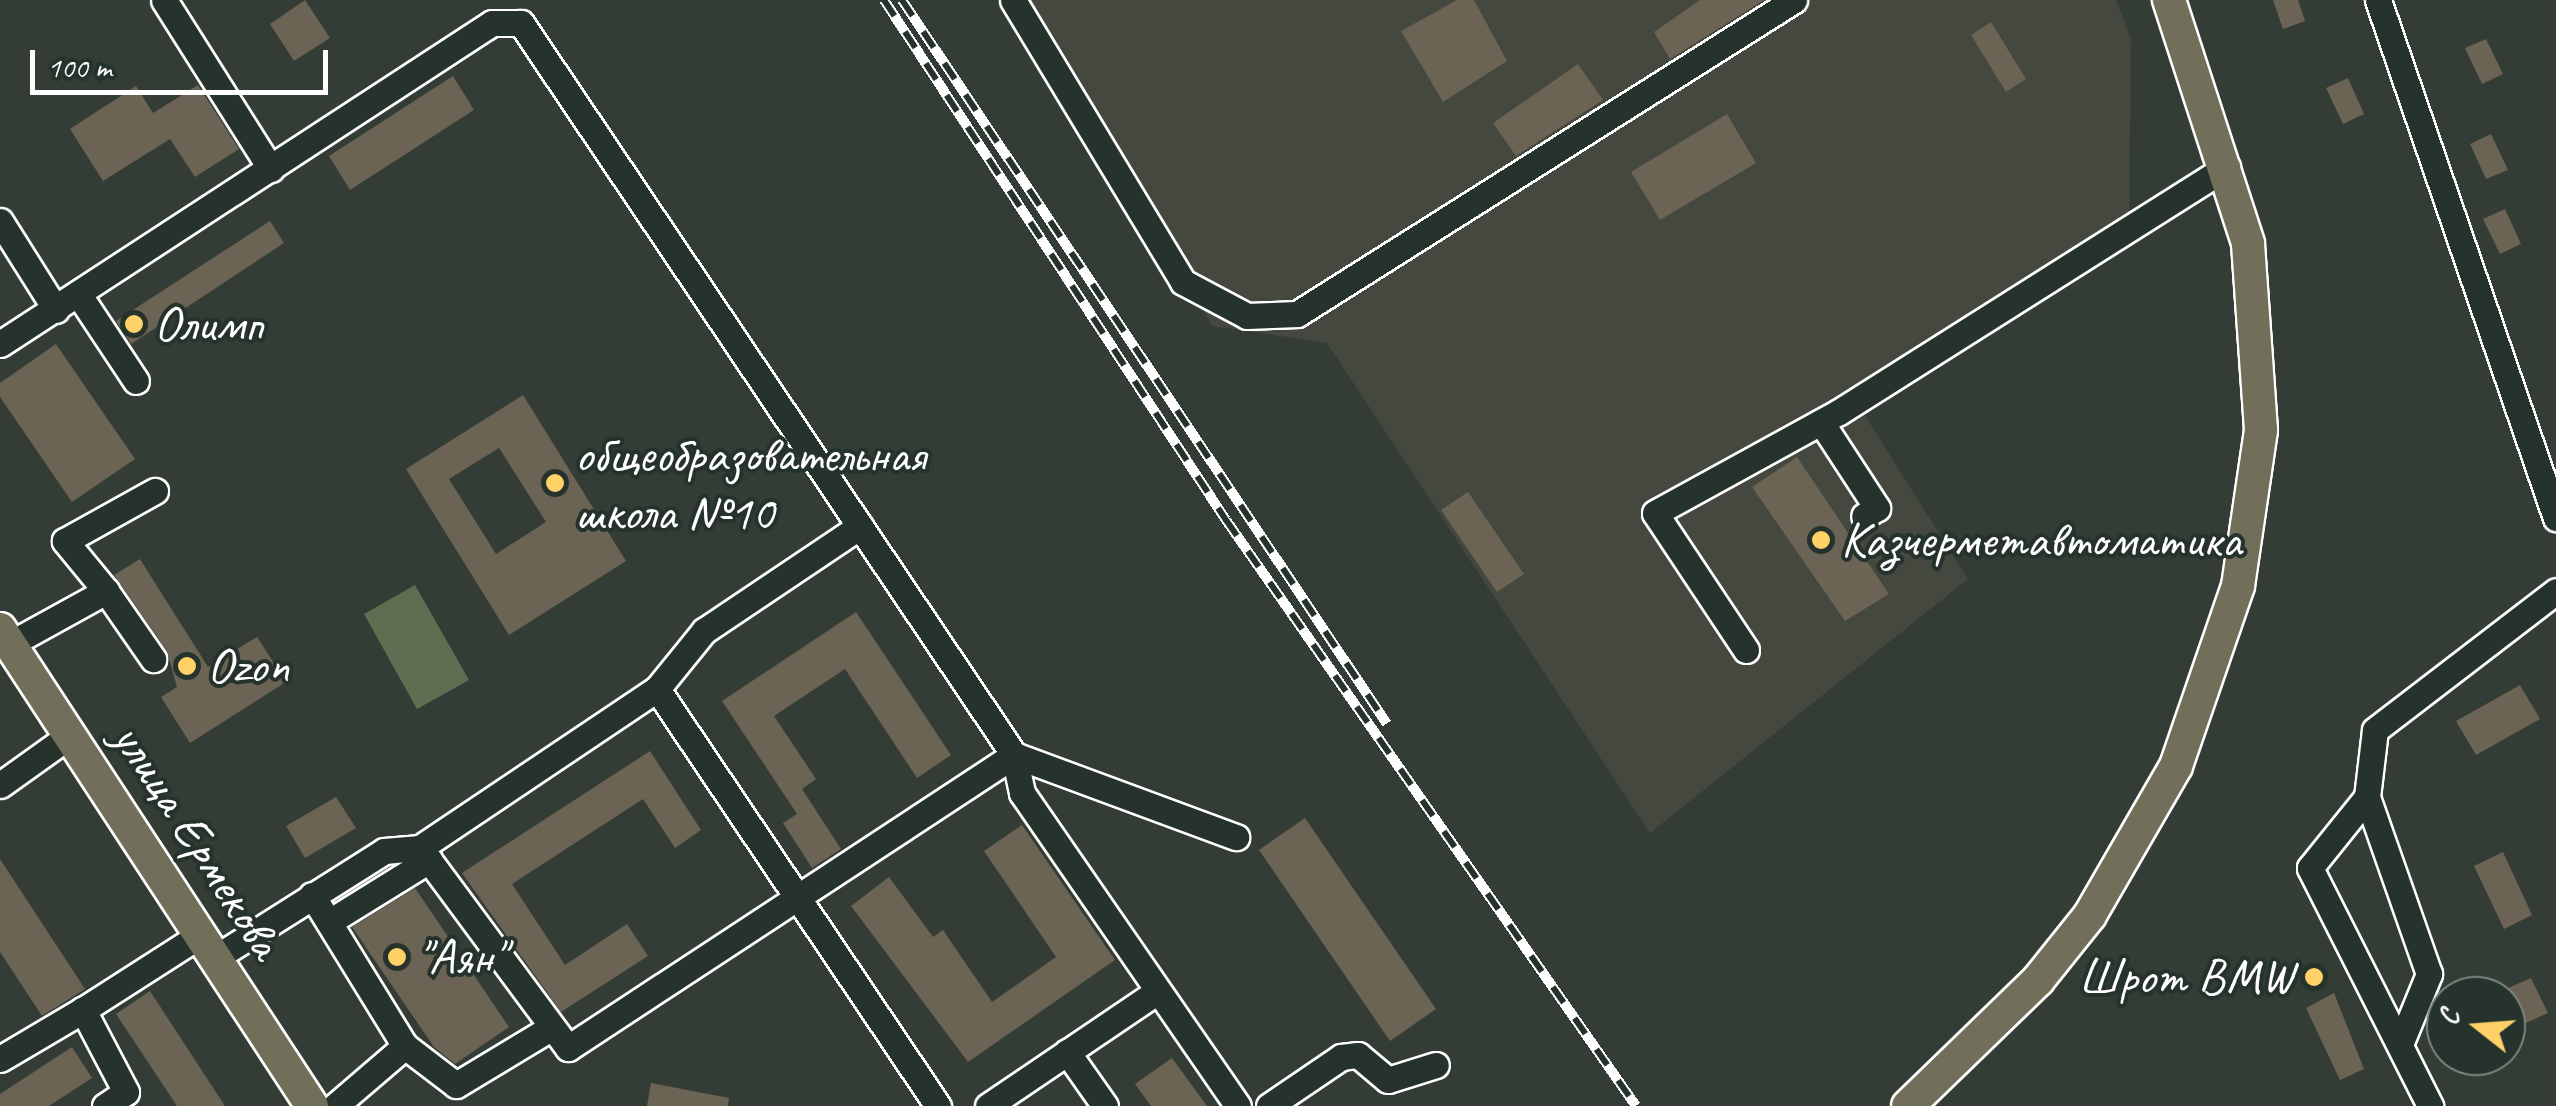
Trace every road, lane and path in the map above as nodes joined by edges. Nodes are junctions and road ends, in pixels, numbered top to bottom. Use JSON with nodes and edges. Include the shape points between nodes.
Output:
{"nodes":[{"id":1,"x":164,"y":0,"type":"edge"},
{"id":2,"x":1013,"y":0,"type":"edge"},
{"id":3,"x":1794,"y":0,"type":"edge"},
{"id":4,"x":2169,"y":0,"type":"edge"},
{"id":5,"x":2378,"y":0,"type":"edge"},
{"id":6,"x":508,"y":10,"type":"edge"},
{"id":7,"x":2227,"y":167,"type":"junction"},
{"id":8,"x":271,"y":169,"type":"junction"},
{"id":9,"x":0,"y":221,"type":"edge"},
{"id":10,"x":79,"y":295,"type":"junction"},
{"id":11,"x":56,"y":310,"type":"junction"},
{"id":12,"x":0,"y":344,"type":"edge"},
{"id":13,"x":136,"y":381,"type":"dead end"},
{"id":14,"x":1821,"y":422,"type":"junction"},
{"id":15,"x":155,"y":491,"type":"dead end"},
{"id":16,"x":1864,"y":516,"type":"dead end"},
{"id":17,"x":2556,"y":518,"type":"edge"},
{"id":18,"x":860,"y":526,"type":"junction"},
{"id":19,"x":106,"y":591,"type":"junction"},
{"id":20,"x":2556,"y":591,"type":"edge"},
{"id":21,"x":5,"y":637,"type":"edge"},
{"id":22,"x":1746,"y":650,"type":"dead end"},
{"id":23,"x":153,"y":659,"type":"dead end"},
{"id":24,"x":657,"y":689,"type":"junction"},
{"id":25,"x":70,"y":735,"type":"junction"},
{"id":26,"x":1014,"y":755,"type":"junction"},
{"id":27,"x":0,"y":786,"type":"edge"},
{"id":28,"x":2366,"y":797,"type":"junction"},
{"id":29,"x":1236,"y":836,"type":"dead end"},
{"id":30,"x":425,"y":854,"type":"junction"},
{"id":31,"x":312,"y":896,"type":"junction"},
{"id":32,"x":795,"y":899,"type":"junction"},
{"id":33,"x":329,"y":922,"type":"junction"},
{"id":34,"x":207,"y":946,"type":"junction"},
{"id":35,"x":1155,"y":993,"type":"junction"},
{"id":36,"x":83,"y":1010,"type":"junction"},
{"id":37,"x":549,"y":1030,"type":"junction"},
{"id":38,"x":2400,"y":1042,"type":"junction"},
{"id":39,"x":406,"y":1046,"type":"junction"},
{"id":40,"x":1067,"y":1052,"type":"junction"},
{"id":41,"x":0,"y":1058,"type":"edge"},
{"id":42,"x":1436,"y":1066,"type":"dead end"},
{"id":43,"x":122,"y":1101,"type":"edge"},
{"id":44,"x":312,"y":1106,"type":"edge"},
{"id":45,"x":336,"y":1106,"type":"edge"},
{"id":46,"x":938,"y":1106,"type":"edge"},
{"id":47,"x":988,"y":1106,"type":"edge"},
{"id":48,"x":1105,"y":1106,"type":"edge"},
{"id":49,"x":1238,"y":1106,"type":"edge"},
{"id":50,"x":1269,"y":1106,"type":"edge"},
{"id":51,"x":1908,"y":1106,"type":"edge"},
{"id":52,"x":2430,"y":1106,"type":"edge"}],
"edges":[{"from":1,"to":8,"type":"street"},
{"from":2,"to":3,"type":"street","via":[[1183,282],[1248,316],[1297,314]]},
{"from":4,"to":7,"type":"main road"},
{"from":5,"to":17,"type":"street"},
{"from":6,"to":8,"type":"street"},
{"from":6,"to":18,"type":"street","via":[[530,31]]},
{"from":7,"to":14,"type":"street"},
{"from":7,"to":51,"type":"main road","via":[[2248,244],[2261,430],[2238,586],[2206,683],[2176,766],[2090,915],[2026,993]]},
{"from":8,"to":10,"type":"street"},
{"from":9,"to":11,"type":"street"},
{"from":10,"to":11,"type":"street"},
{"from":10,"to":13,"type":"street"},
{"from":11,"to":12,"type":"street"},
{"from":14,"to":16,"type":"street","via":[[1877,508]]},
{"from":14,"to":22,"type":"street","via":[[1655,513]]},
{"from":15,"to":19,"type":"street","via":[[65,540]]},
{"from":18,"to":24,"type":"street","via":[[704,631]]},
{"from":18,"to":26,"type":"street"},
{"from":19,"to":21,"type":"street"},
{"from":19,"to":23,"type":"street"},
{"from":20,"to":28,"type":"street","via":[[2375,730]]},
{"from":21,"to":25,"type":"main road","name":"улица Ермекова"},
{"from":24,"to":30,"type":"street"},
{"from":24,"to":32,"type":"street"},
{"from":25,"to":27,"type":"street"},
{"from":25,"to":34,"type":"main road","name":"улица Ермекова"},
{"from":26,"to":29,"type":"street"},
{"from":26,"to":32,"type":"street"},
{"from":26,"to":35,"type":"street","via":[[1022,793]]},
{"from":28,"to":38,"type":"street","via":[[2429,974]]},
{"from":28,"to":38,"type":"street","via":[[2310,868]]},
{"from":30,"to":31,"type":"street","via":[[384,851]]},
{"from":30,"to":33,"type":"street"},
{"from":30,"to":37,"type":"street"},
{"from":31,"to":33,"type":"street"},
{"from":31,"to":34,"type":"street"},
{"from":32,"to":37,"type":"street","via":[[578,1046],[559,1044]]},
{"from":32,"to":46,"type":"street"},
{"from":33,"to":39,"type":"street"},
{"from":34,"to":36,"type":"street"},
{"from":34,"to":44,"type":"main road","name":"улица Ермекова"},
{"from":35,"to":40,"type":"street"},
{"from":35,"to":49,"type":"street"},
{"from":36,"to":41,"type":"street"},
{"from":36,"to":43,"type":"street"},
{"from":37,"to":39,"type":"street","via":[[456,1085]]},
{"from":38,"to":52,"type":"street"},
{"from":39,"to":45,"type":"street"},
{"from":40,"to":47,"type":"street"},
{"from":40,"to":48,"type":"street"},
{"from":42,"to":50,"type":"street","via":[[1388,1080],[1358,1056],[1341,1057]]}]}
